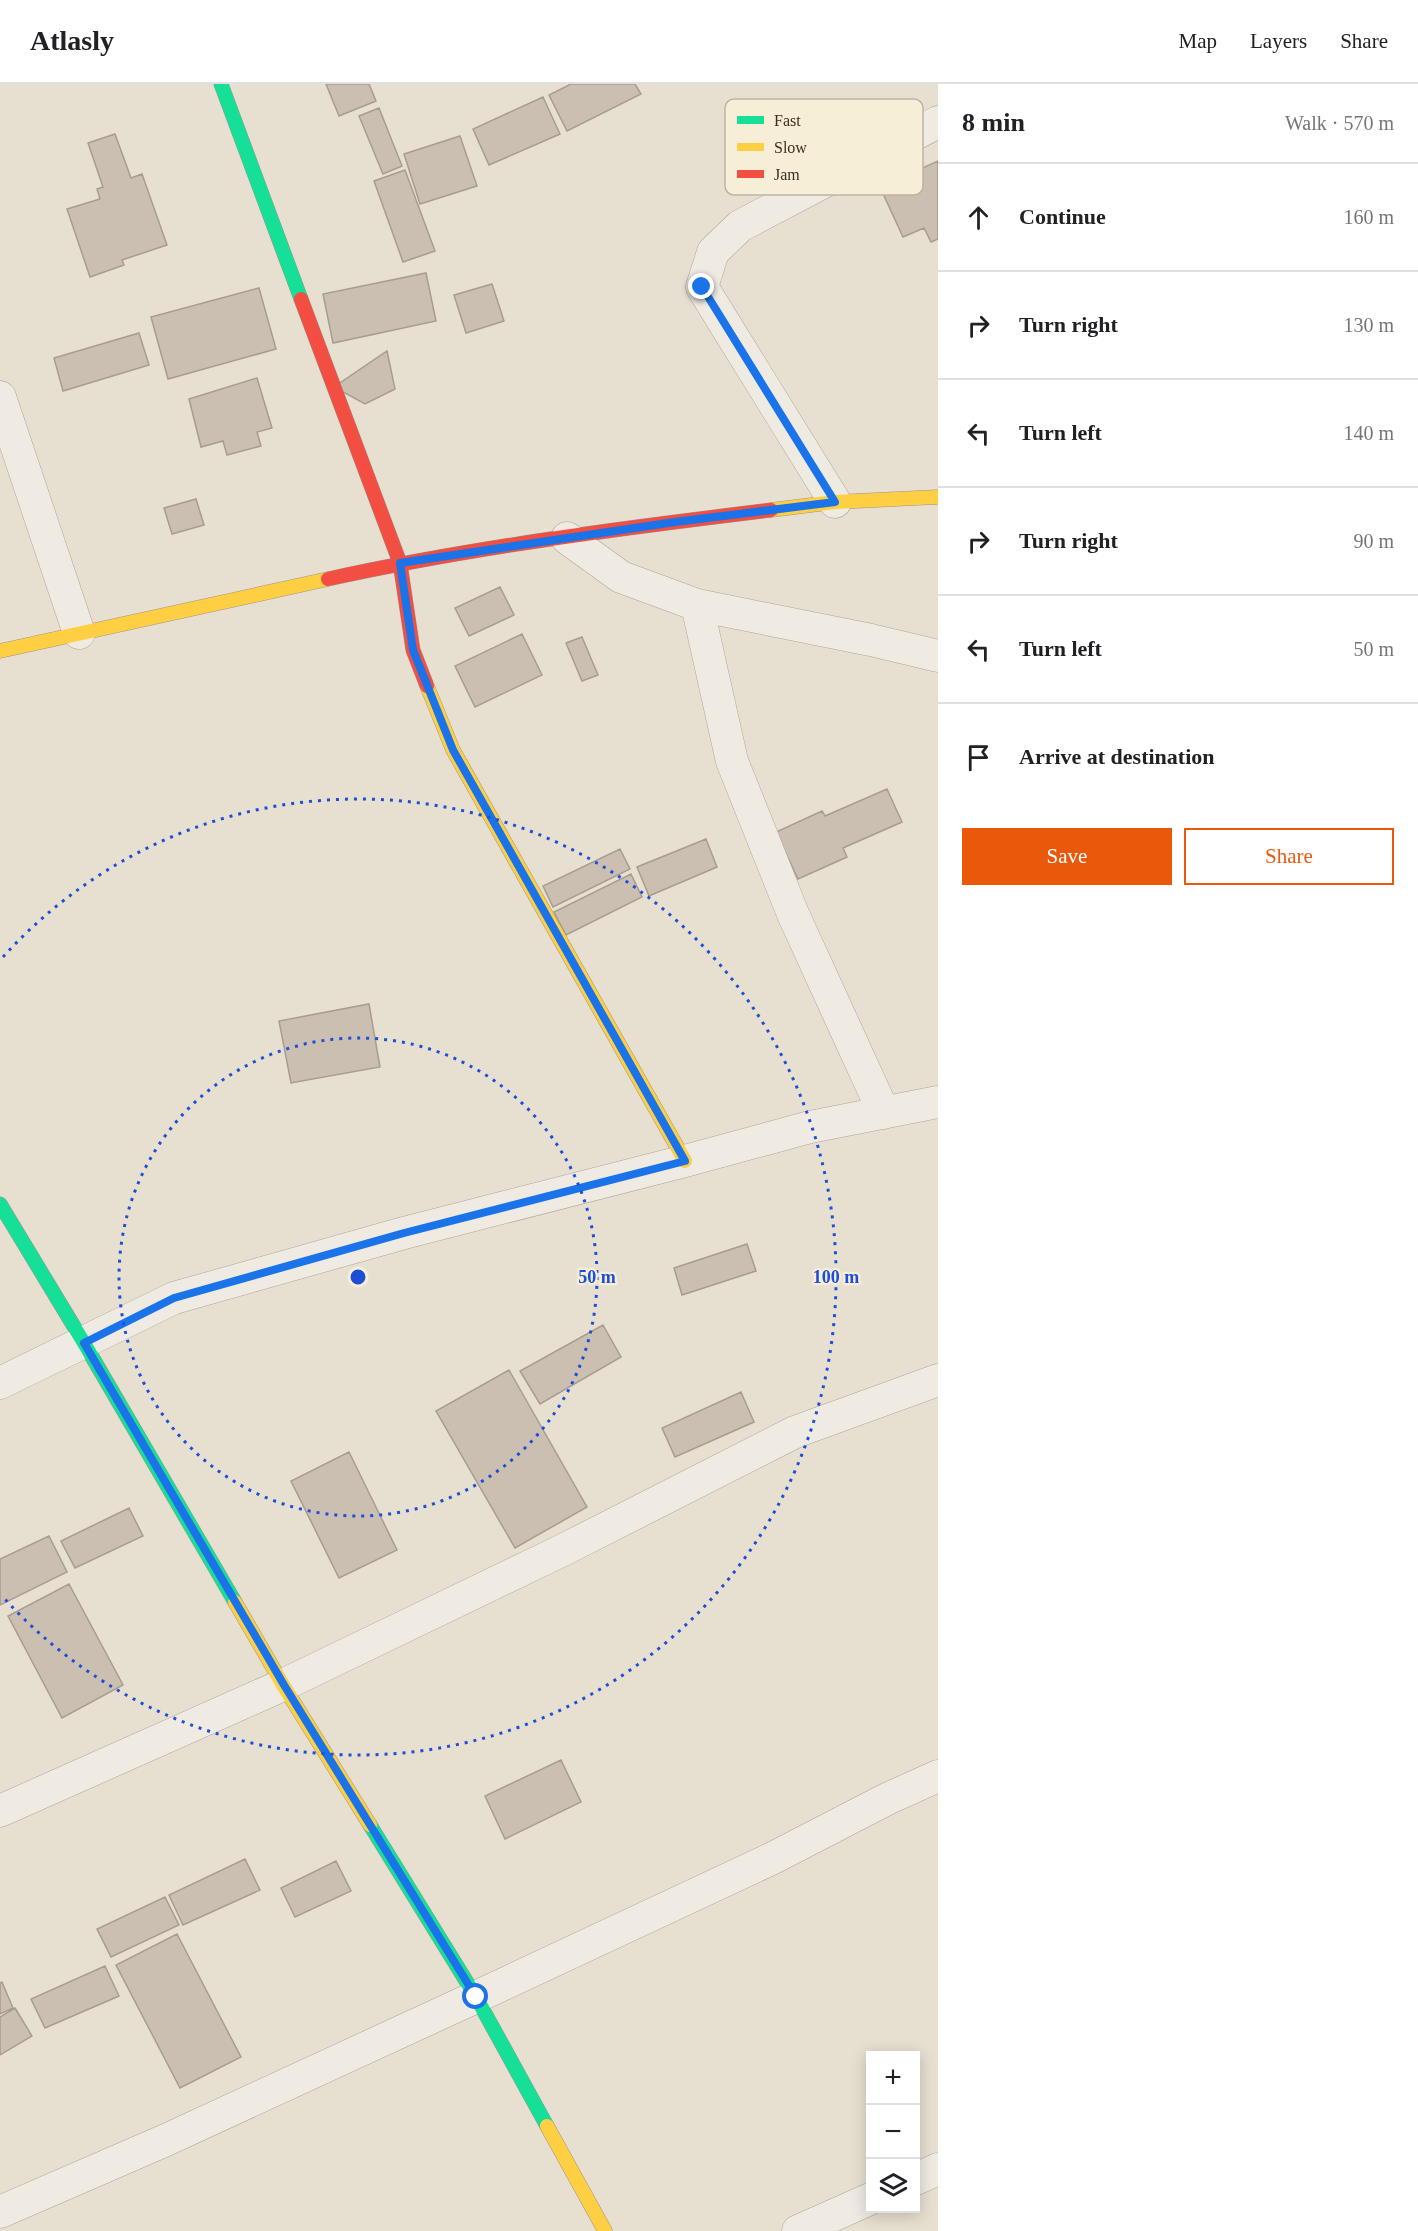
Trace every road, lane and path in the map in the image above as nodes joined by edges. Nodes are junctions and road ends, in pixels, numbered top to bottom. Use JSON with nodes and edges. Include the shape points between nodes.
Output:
{"nodes":[{"id":1,"x":221,"y":84,"type":"edge"},
{"id":2,"x":938,"y":122,"type":"edge"},
{"id":3,"x":923,"y":130,"type":"edge"},
{"id":4,"x":799,"y":195,"type":"edge"},
{"id":5,"x":0,"y":397,"type":"edge"},
{"id":6,"x":938,"y":497,"type":"edge"},
{"id":7,"x":835,"y":502,"type":"junction"},
{"id":8,"x":567,"y":538,"type":"junction"},
{"id":9,"x":400,"y":563,"type":"junction"},
{"id":10,"x":697,"y":605,"type":"junction"},
{"id":11,"x":79,"y":633,"type":"junction"},
{"id":12,"x":0,"y":651,"type":"edge"},
{"id":13,"x":938,"y":656,"type":"edge"},
{"id":14,"x":938,"y":1102,"type":"edge"},
{"id":15,"x":884,"y":1113,"type":"junction"},
{"id":16,"x":685,"y":1161,"type":"junction"},
{"id":17,"x":0,"y":1204,"type":"edge"},
{"id":18,"x":84,"y":1343,"type":"junction"},
{"id":19,"x":938,"y":1380,"type":"edge"},
{"id":20,"x":0,"y":1383,"type":"edge"},
{"id":21,"x":284,"y":1685,"type":"junction"},
{"id":22,"x":938,"y":1776,"type":"edge"},
{"id":23,"x":0,"y":1811,"type":"edge"},
{"id":24,"x":476,"y":1997,"type":"junction"},
{"id":25,"x":938,"y":2169,"type":"edge"},
{"id":26,"x":920,"y":2177,"type":"edge"},
{"id":27,"x":866,"y":2201,"type":"edge"},
{"id":28,"x":0,"y":2212,"type":"edge"},
{"id":29,"x":605,"y":2231,"type":"edge"},
{"id":30,"x":798,"y":2231,"type":"edge"}],
"edges":[{"from":1,"to":9,"type":"street"},
{"from":2,"to":3,"type":"street"},
{"from":4,"to":7,"type":"street","via":[[740,226],[713,252],[702,287]]},
{"from":5,"to":11,"type":"street"},
{"from":6,"to":7,"type":"street"},
{"from":7,"to":8,"type":"street"},
{"from":8,"to":9,"type":"street"},
{"from":8,"to":10,"type":"street","via":[[621,577]]},
{"from":9,"to":11,"type":"street"},
{"from":9,"to":16,"type":"street","via":[[413,650],[453,750]]},
{"from":10,"to":13,"type":"street"},
{"from":10,"to":15,"type":"street","via":[[732,761],[793,914]]},
{"from":11,"to":12,"type":"street"},
{"from":14,"to":15,"type":"street"},
{"from":15,"to":16,"type":"street","via":[[810,1127]]},
{"from":16,"to":18,"type":"street","via":[[404,1233],[174,1298]]},
{"from":17,"to":18,"type":"street"},
{"from":18,"to":20,"type":"street"},
{"from":18,"to":21,"type":"street"},
{"from":19,"to":21,"type":"street","via":[[795,1432]]},
{"from":21,"to":23,"type":"street"},
{"from":21,"to":24,"type":"street"},
{"from":22,"to":24,"type":"street"},
{"from":24,"to":28,"type":"street"},
{"from":24,"to":29,"type":"street"},
{"from":25,"to":26,"type":"street"},
{"from":27,"to":30,"type":"street"}]}
